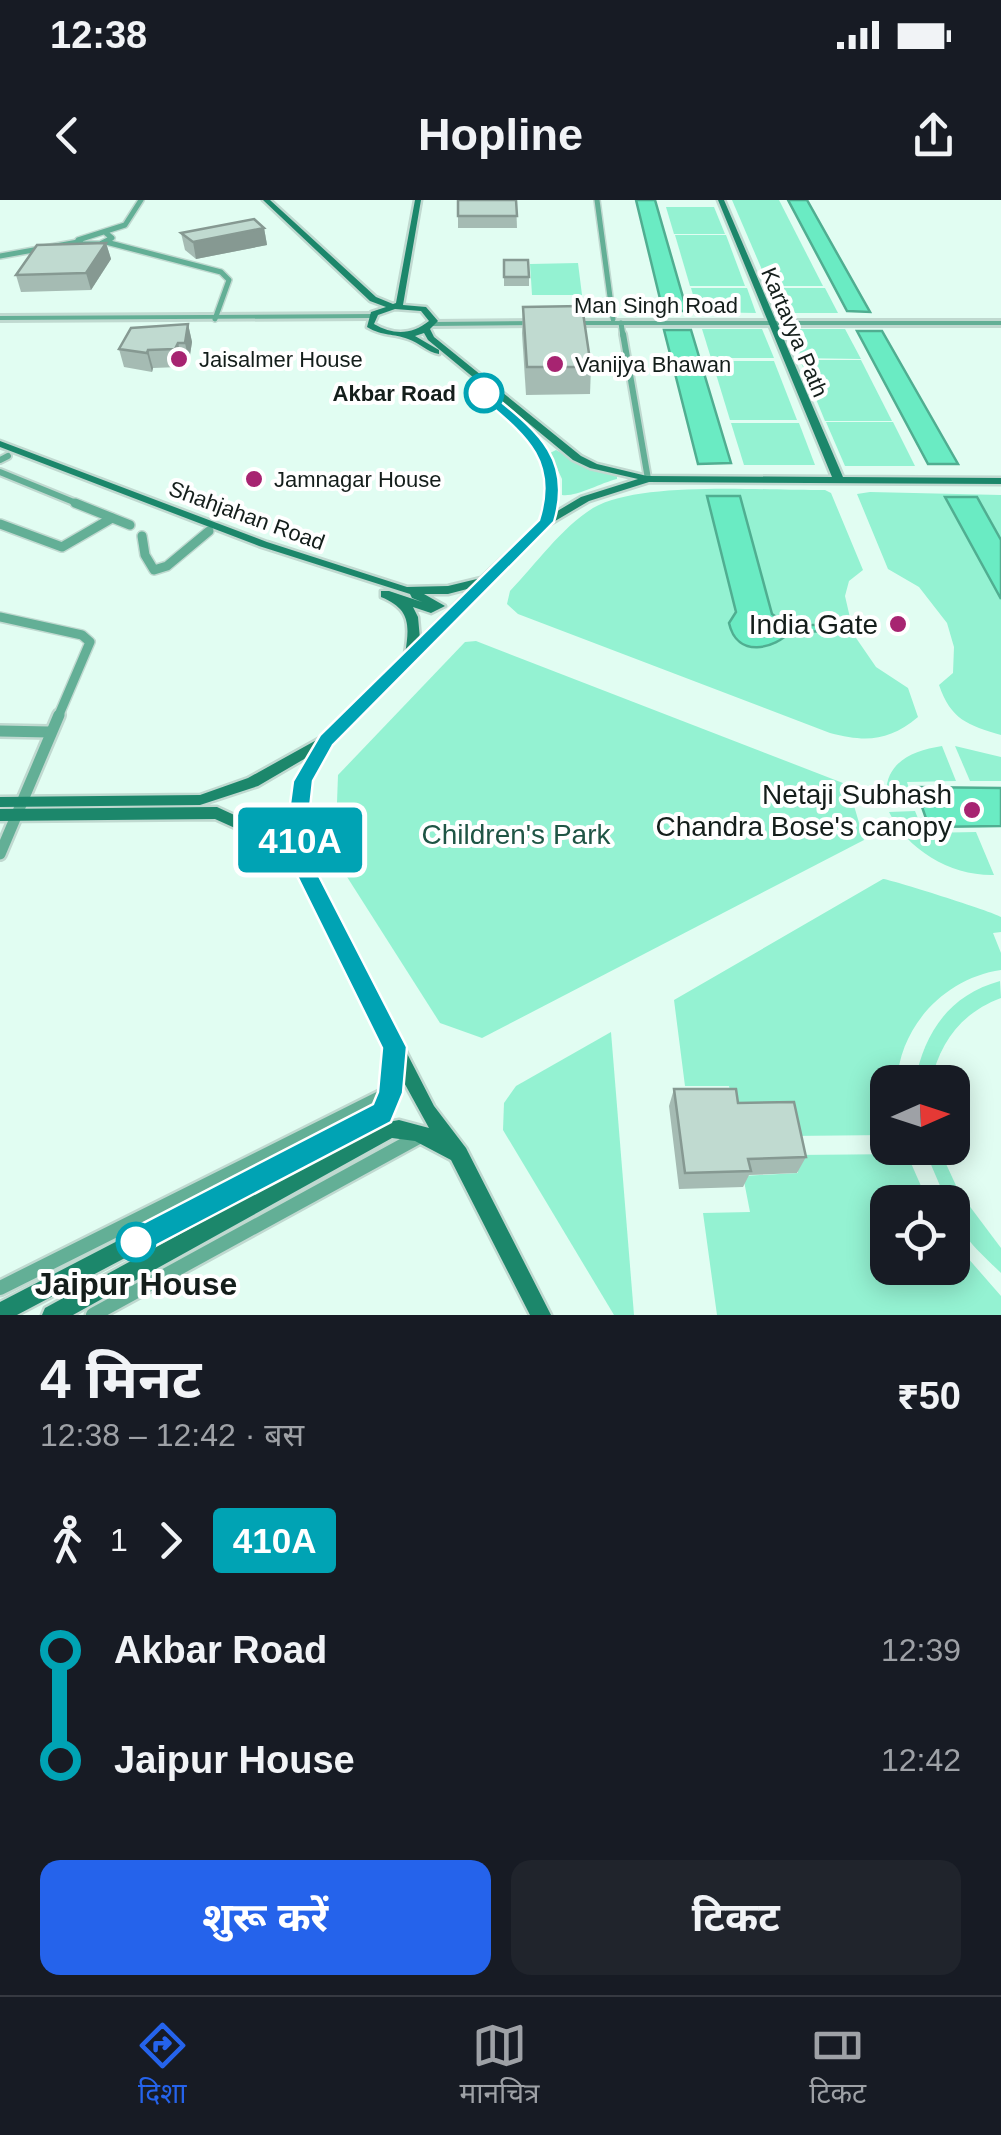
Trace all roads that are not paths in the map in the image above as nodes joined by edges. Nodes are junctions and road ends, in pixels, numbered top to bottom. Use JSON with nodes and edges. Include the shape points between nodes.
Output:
{"nodes":[{"id":1,"x":141,"y":200,"type":"edge"},
{"id":2,"x":263,"y":200,"type":"edge"},
{"id":3,"x":418,"y":200,"type":"edge"},
{"id":4,"x":426,"y":200,"type":"edge"},
{"id":5,"x":597,"y":200,"type":"edge"},
{"id":6,"x":721,"y":200,"type":"edge"},
{"id":7,"x":106,"y":233,"type":"junction"},
{"id":8,"x":78,"y":242,"type":"junction"},
{"id":9,"x":106,"y":242,"type":"junction"},
{"id":10,"x":0,"y":256,"type":"edge"},
{"id":11,"x":394,"y":307,"type":"junction"},
{"id":12,"x":415,"y":307,"type":"junction"},
{"id":13,"x":215,"y":319,"type":"junction"},
{"id":14,"x":372,"y":319,"type":"junction"},
{"id":15,"x":0,"y":320,"type":"edge"},
{"id":16,"x":617,"y":321,"type":"junction"},
{"id":17,"x":771,"y":321,"type":"junction"},
{"id":18,"x":1001,"y":321,"type":"edge"},
{"id":19,"x":430,"y":323,"type":"junction"},
{"id":20,"x":406,"y":334,"type":"junction"},
{"id":21,"x":556,"y":442,"type":"junction"},
{"id":22,"x":0,"y":444,"type":"edge"},
{"id":23,"x":540,"y":447,"type":"junction"},
{"id":24,"x":3,"y":456,"type":"edge"},
{"id":25,"x":0,"y":472,"type":"edge"},
{"id":26,"x":648,"y":478,"type":"junction"},
{"id":27,"x":838,"y":478,"type":"junction"},
{"id":28,"x":1001,"y":480,"type":"edge"},
{"id":29,"x":112,"y":518,"type":"junction"},
{"id":30,"x":546,"y":522,"type":"junction"},
{"id":31,"x":0,"y":524,"type":"edge"},
{"id":32,"x":130,"y":525,"type":"dead end"},
{"id":33,"x":209,"y":532,"type":"junction"},
{"id":34,"x":142,"y":536,"type":"dead end"},
{"id":35,"x":486,"y":580,"type":"junction"},
{"id":36,"x":403,"y":595,"type":"junction"},
{"id":37,"x":454,"y":612,"type":"junction"},
{"id":38,"x":2,"y":621,"type":"edge"},
{"id":39,"x":410,"y":656,"type":"junction"},
{"id":40,"x":0,"y":732,"type":"edge"},
{"id":41,"x":50,"y":732,"type":"junction"},
{"id":42,"x":326,"y":740,"type":"junction"},
{"id":43,"x":0,"y":802,"type":"edge"},
{"id":44,"x":13,"y":811,"type":"edge"},
{"id":45,"x":0,"y":854,"type":"edge"},
{"id":46,"x":306,"y":872,"type":"junction"},
{"id":47,"x":394,"y":1047,"type":"junction"},
{"id":48,"x":390,"y":1093,"type":"junction"},
{"id":49,"x":422,"y":1134,"type":"junction"},
{"id":50,"x":458,"y":1155,"type":"junction"},
{"id":51,"x":0,"y":1288,"type":"edge"},
{"id":52,"x":0,"y":1313,"type":"edge"},
{"id":53,"x":52,"y":1315,"type":"edge"},
{"id":54,"x":94,"y":1315,"type":"edge"},
{"id":55,"x":542,"y":1315,"type":"edge"}],
"edges":[{"from":1,"to":7,"type":"street","via":[[129,223]]},
{"from":2,"to":11,"type":"main road","via":[[374,299]]},
{"from":2,"to":14,"type":"main road"},
{"from":3,"to":11,"type":"main road","via":[[407,274]]},
{"from":4,"to":12,"type":"main road"},
{"from":5,"to":16,"type":"street"},
{"from":6,"to":17,"type":"main road","name":"Kartavya Path"},
{"from":7,"to":8,"type":"street"},
{"from":7,"to":9,"type":"street","via":[[112,238]]},
{"from":8,"to":9,"type":"street"},
{"from":8,"to":10,"type":"street"},
{"from":9,"to":13,"type":"street","via":[[221,272],[230,280]]},
{"from":11,"to":12,"type":"main road"},
{"from":11,"to":14,"type":"main road"},
{"from":12,"to":19,"type":"main road"},
{"from":13,"to":14,"type":"street"},
{"from":13,"to":15,"type":"street"},
{"from":14,"to":15,"type":"street"},
{"from":14,"to":20,"type":"main road","via":[[380,332]]},
{"from":16,"to":17,"type":"street","name":"Man Singh Road"},
{"from":16,"to":19,"type":"street","name":"Man Singh Road"},
{"from":16,"to":26,"type":"street"},
{"from":17,"to":18,"type":"street","name":"Man Singh Road"},
{"from":17,"to":27,"type":"main road","name":"Kartavya Path"},
{"from":19,"to":20,"type":"main road"},
{"from":19,"to":21,"type":"main road","via":[[431,338]]},
{"from":20,"to":23,"type":"main road","via":[[426,343]]},
{"from":21,"to":23,"type":"main road"},
{"from":21,"to":26,"type":"main road","via":[[594,466]]},
{"from":22,"to":36,"type":"main road","name":"Shahjahan Road"},
{"from":23,"to":30,"type":"main road","via":[[554,480]]},
{"from":24,"to":33,"type":"main road","name":"Shahjahan Road"},
{"from":25,"to":29,"type":"street"},
{"from":26,"to":27,"type":"main road"},
{"from":26,"to":30,"type":"main road","via":[[585,499]]},
{"from":27,"to":28,"type":"main road"},
{"from":29,"to":31,"type":"street","via":[[62,547]]},
{"from":29,"to":32,"type":"street"},
{"from":30,"to":35,"type":"main road"},
{"from":33,"to":34,"type":"street","via":[[154,570]]},
{"from":33,"to":36,"type":"main road","name":"Shahjahan Road"},
{"from":35,"to":36,"type":"main road","name":"Shahjahan Road"},
{"from":35,"to":37,"type":"main road"},
{"from":36,"to":37,"type":"main road"},
{"from":36,"to":39,"type":"main road","via":[[416,630]]},
{"from":37,"to":39,"type":"main road"},
{"from":38,"to":41,"type":"street","via":[[90,642]]},
{"from":39,"to":42,"type":"main road"},
{"from":40,"to":41,"type":"street"},
{"from":41,"to":44,"type":"street"},
{"from":42,"to":44,"type":"main road","via":[[253,782],[200,800]]},
{"from":42,"to":46,"type":"main road","via":[[303,781],[298,826]]},
{"from":43,"to":44,"type":"main road"},
{"from":44,"to":45,"type":"street"},
{"from":44,"to":46,"type":"main road","via":[[218,813],[262,834]]},
{"from":46,"to":47,"type":"main road"},
{"from":47,"to":48,"type":"main road"},
{"from":47,"to":50,"type":"main road"},
{"from":48,"to":51,"type":"street"},
{"from":48,"to":52,"type":"main road","via":[[382,1113]]},
{"from":49,"to":50,"type":"main road"},
{"from":49,"to":53,"type":"main road","via":[[390,1129]]},
{"from":49,"to":54,"type":"street"},
{"from":50,"to":55,"type":"main road"}]}
